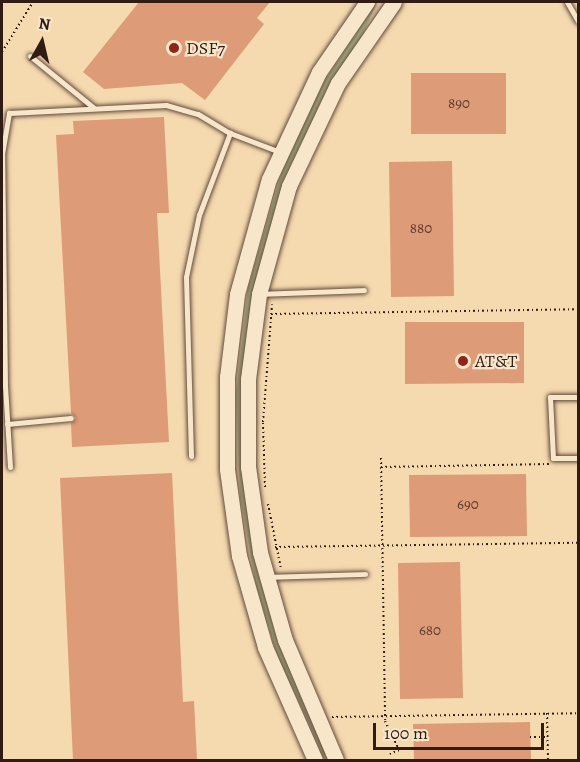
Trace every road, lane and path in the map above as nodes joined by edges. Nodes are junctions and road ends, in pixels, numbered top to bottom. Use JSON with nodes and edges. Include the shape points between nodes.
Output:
{"nodes":[{"id":1,"x":33,"y":2,"type":"edge"},
{"id":2,"x":367,"y":2,"type":"edge"},
{"id":3,"x":394,"y":2,"type":"edge"},
{"id":4,"x":567,"y":2,"type":"edge"},
{"id":5,"x":579,"y":21,"type":"edge"},
{"id":6,"x":2,"y":52,"type":"edge"},
{"id":7,"x":30,"y":56,"type":"dead end"},
{"id":8,"x":94,"y":108,"type":"junction"},
{"id":9,"x":230,"y":133,"type":"junction"},
{"id":10,"x":280,"y":152,"type":"junction"},
{"id":11,"x":364,"y":290,"type":"dead end"},
{"id":12,"x":266,"y":294,"type":"junction"},
{"id":13,"x":579,"y":309,"type":"edge"},
{"id":14,"x":271,"y":314,"type":"junction"},
{"id":15,"x":579,"y":397,"type":"edge"},
{"id":16,"x":71,"y":418,"type":"dead end"},
{"id":17,"x":6,"y":424,"type":"junction"},
{"id":18,"x":191,"y":456,"type":"dead end"},
{"id":19,"x":381,"y":458,"type":"dead end"},
{"id":20,"x":579,"y":458,"type":"edge"},
{"id":21,"x":552,"y":464,"type":"dead end"},
{"id":22,"x":10,"y":467,"type":"dead end"},
{"id":23,"x":381,"y":467,"type":"junction"},
{"id":24,"x":265,"y":491,"type":"dead end"},
{"id":25,"x":267,"y":502,"type":"dead end"},
{"id":26,"x":579,"y":543,"type":"edge"},
{"id":27,"x":382,"y":546,"type":"junction"},
{"id":28,"x":275,"y":547,"type":"junction"},
{"id":29,"x":365,"y":574,"type":"dead end"},
{"id":30,"x":282,"y":575,"type":"junction"},
{"id":31,"x":266,"y":577,"type":"junction"},
{"id":32,"x":547,"y":713,"type":"junction"},
{"id":33,"x":579,"y":713,"type":"edge"},
{"id":34,"x":385,"y":717,"type":"junction"},
{"id":35,"x":317,"y":718,"type":"junction"},
{"id":36,"x":530,"y":737,"type":"dead end"},
{"id":37,"x":547,"y":737,"type":"junction"},
{"id":38,"x":390,"y":754,"type":"dead end"},
{"id":39,"x":315,"y":760,"type":"edge"},
{"id":40,"x":336,"y":760,"type":"edge"},
{"id":41,"x":548,"y":760,"type":"edge"}],
"edges":[{"from":1,"to":6,"type":"path"},
{"from":2,"to":10,"type":"main road","via":[[320,72]]},
{"from":3,"to":12,"type":"main road","via":[[338,82],[303,151],[276,223]]},
{"from":4,"to":5,"type":"lane"},
{"from":7,"to":8,"type":"lane"},
{"from":8,"to":9,"type":"lane","via":[[166,105],[198,114]]},
{"from":8,"to":17,"type":"lane","via":[[9,113],[2,154]]},
{"from":9,"to":10,"type":"lane"},
{"from":9,"to":18,"type":"lane","via":[[199,214],[186,277]]},
{"from":10,"to":39,"type":"main road","via":[[256,217],[237,294],[227,377],[227,461],[239,556],[250,601],[281,689]]},
{"from":11,"to":12,"type":"lane"},
{"from":12,"to":14,"type":"path"},
{"from":12,"to":31,"type":"main road","via":[[248,379],[247,423],[253,509]]},
{"from":13,"to":14,"type":"path"},
{"from":14,"to":24,"type":"path","via":[[263,422]]},
{"from":15,"to":20,"type":"lane","via":[[550,397],[553,458]]},
{"from":16,"to":17,"type":"lane"},
{"from":17,"to":22,"type":"lane"},
{"from":19,"to":23,"type":"path"},
{"from":21,"to":23,"type":"path"},
{"from":23,"to":27,"type":"path"},
{"from":25,"to":28,"type":"path"},
{"from":26,"to":27,"type":"path"},
{"from":27,"to":28,"type":"path"},
{"from":27,"to":34,"type":"path"},
{"from":28,"to":30,"type":"path"},
{"from":29,"to":30,"type":"lane"},
{"from":30,"to":31,"type":"lane"},
{"from":31,"to":35,"type":"main road","via":[[285,640]]},
{"from":32,"to":33,"type":"path"},
{"from":32,"to":34,"type":"path"},
{"from":32,"to":37,"type":"path"},
{"from":34,"to":35,"type":"path"},
{"from":34,"to":38,"type":"path","via":[[399,750]]},
{"from":35,"to":40,"type":"main road"},
{"from":36,"to":37,"type":"path"},
{"from":37,"to":41,"type":"path"}]}
